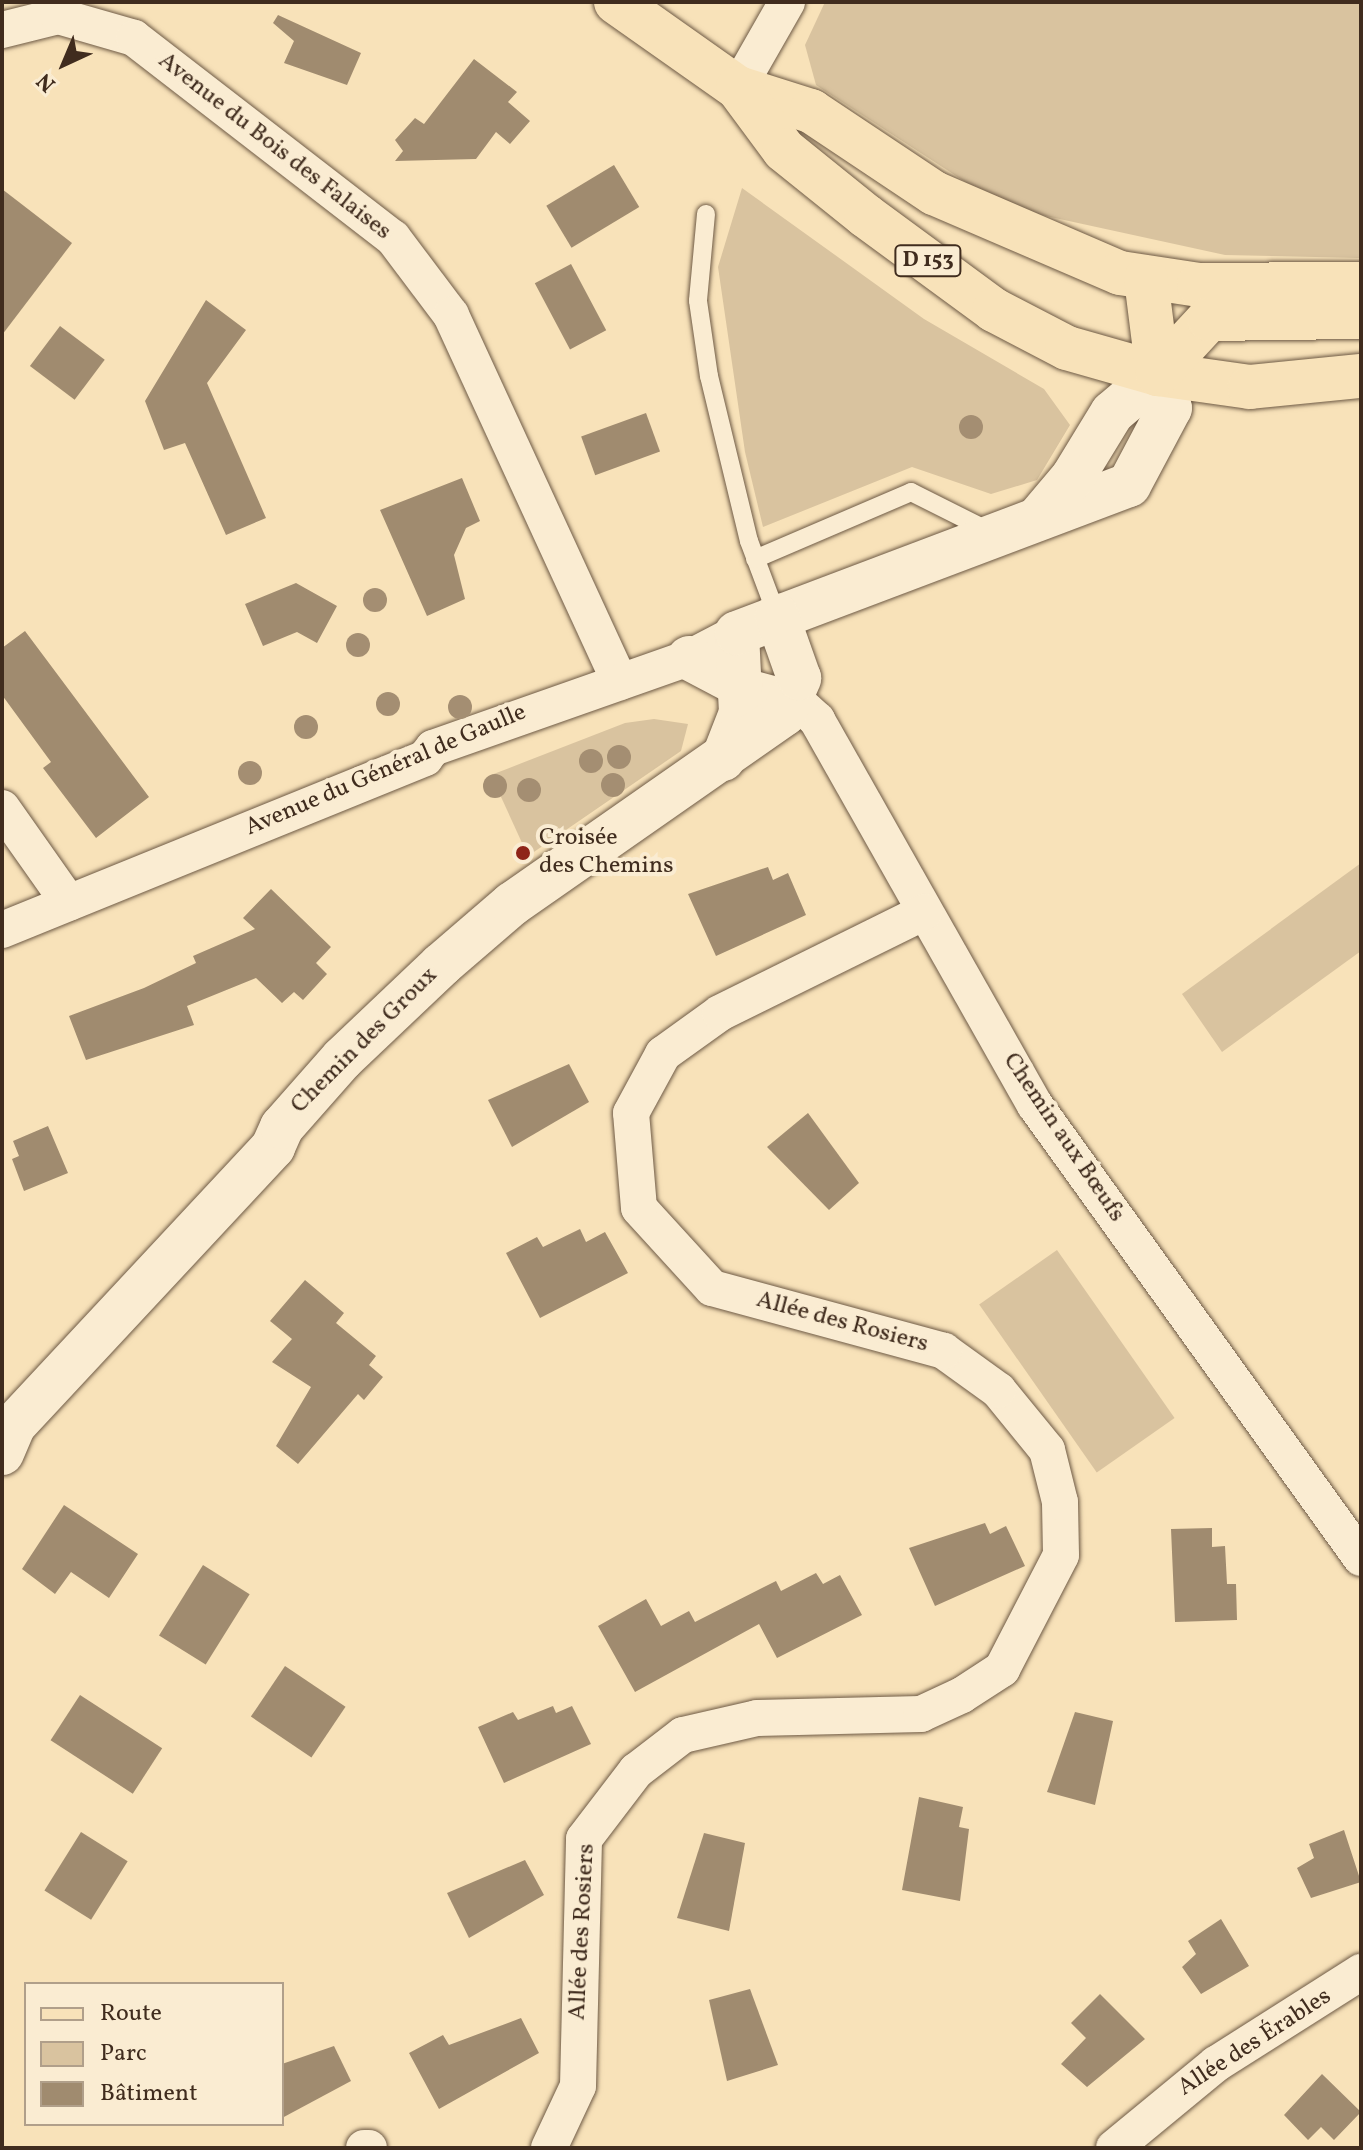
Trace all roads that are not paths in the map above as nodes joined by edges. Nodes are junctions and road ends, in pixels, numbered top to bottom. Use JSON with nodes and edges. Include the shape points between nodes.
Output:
{"nodes":[{"id":1,"x":616,"y":2,"type":"edge"},
{"id":2,"x":787,"y":2,"type":"edge"},
{"id":3,"x":2,"y":30,"type":"edge"},
{"id":4,"x":738,"y":88,"type":"junction"},
{"id":5,"x":706,"y":214,"type":"dead end"},
{"id":6,"x":1146,"y":279,"type":"junction"},
{"id":7,"x":1361,"y":284,"type":"edge"},
{"id":8,"x":1361,"y":317,"type":"edge"},
{"id":9,"x":1158,"y":374,"type":"junction"},
{"id":10,"x":1361,"y":376,"type":"edge"},
{"id":11,"x":995,"y":534,"type":"junction"},
{"id":12,"x":755,"y":559,"type":"junction"},
{"id":13,"x":777,"y":616,"type":"junction"},
{"id":14,"x":737,"y":633,"type":"junction"},
{"id":15,"x":689,"y":658,"type":"junction"},
{"id":16,"x":620,"y":682,"type":"junction"},
{"id":17,"x":740,"y":685,"type":"junction"},
{"id":18,"x":795,"y":700,"type":"junction"},
{"id":19,"x":723,"y":759,"type":"junction"},
{"id":20,"x":2,"y":808,"type":"edge"},
{"id":21,"x":69,"y":903,"type":"junction"},
{"id":22,"x":924,"y":912,"type":"junction"},
{"id":23,"x":2,"y":930,"type":"edge"},
{"id":24,"x":2,"y":1453,"type":"edge"},
{"id":25,"x":1361,"y":1558,"type":"edge"},
{"id":26,"x":1361,"y":1972,"type":"edge"},
{"id":27,"x":549,"y":2148,"type":"edge"},
{"id":28,"x":1114,"y":2148,"type":"edge"}],
"edges":[{"from":1,"to":4,"type":"main road","number":"D 153"},
{"from":2,"to":4,"type":"street"},
{"from":3,"to":16,"type":"street","name":"Avenue du Bois des Falaises","via":[[58,16],[134,38],[393,238],[451,315]]},
{"from":4,"to":6,"type":"main road","number":"D 153","via":[[811,111],[934,193]]},
{"from":4,"to":9,"type":"main road","number":"D 153","via":[[784,150],[994,310],[1067,348]]},
{"from":5,"to":12,"type":"lane","via":[[698,301],[726,459]]},
{"from":6,"to":7,"type":"main road","number":"D 153","via":[[1199,285]]},
{"from":6,"to":9,"type":"main road"},
{"from":8,"to":9,"type":"main road","via":[[1209,319]]},
{"from":9,"to":10,"type":"main road","number":"D 153","via":[[1250,387]]},
{"from":9,"to":11,"type":"street","name":"Avenue du Général de Gaulle","via":[[1112,413],[1073,477],[1040,516]]},
{"from":11,"to":12,"type":"lane","via":[[911,492]]},
{"from":11,"to":13,"type":"street","name":"Avenue du Général de Gaulle"},
{"from":12,"to":13,"type":"lane"},
{"from":13,"to":14,"type":"street","name":"Avenue du Général de Gaulle"},
{"from":13,"to":18,"type":"street","via":[[797,664]]},
{"from":14,"to":15,"type":"street","name":"Avenue du Général de Gaulle"},
{"from":14,"to":17,"type":"street"},
{"from":15,"to":16,"type":"street","name":"Avenue du Général de Gaulle"},
{"from":15,"to":17,"type":"street"},
{"from":16,"to":21,"type":"street","name":"Avenue du Général de Gaulle","via":[[433,748],[425,758]]},
{"from":17,"to":18,"type":"street"},
{"from":17,"to":19,"type":"street","via":[[738,729]]},
{"from":18,"to":19,"type":"street","name":"Chemin des Groux"},
{"from":18,"to":22,"type":"street","name":"Chemin aux Bœufs","via":[[831,742]]},
{"from":19,"to":24,"type":"street","name":"Chemin des Groux","via":[[512,904],[353,1048],[282,1127],[263,1159],[14,1425]]},
{"from":20,"to":21,"type":"street"},
{"from":21,"to":23,"type":"street","name":"Avenue du Général de Gaulle"},
{"from":22,"to":25,"type":"street","name":"Chemin aux Bœufs","via":[[1035,1105]]},
{"from":22,"to":27,"type":"street","name":"Allée des Rosiers","via":[[720,1013],[663,1054],[631,1113],[639,1208],[712,1288],[944,1351],[998,1390],[1047,1450],[1060,1502],[1061,1555],[1002,1669],[962,1695],[921,1714],[757,1718],[683,1735],[636,1771],[584,1839],[578,2086]]},
{"from":26,"to":28,"type":"street","name":"Allée des Érables","via":[[1216,2064]]}]}
